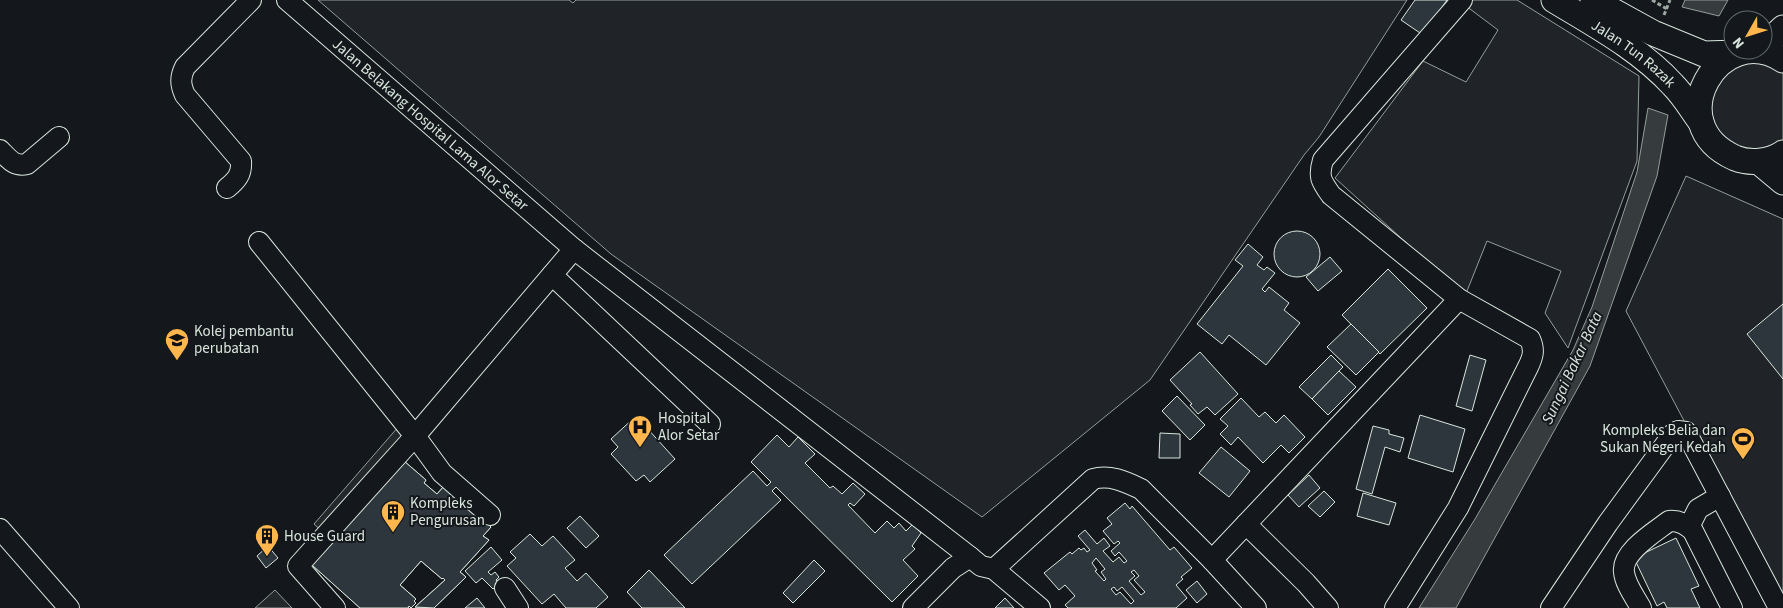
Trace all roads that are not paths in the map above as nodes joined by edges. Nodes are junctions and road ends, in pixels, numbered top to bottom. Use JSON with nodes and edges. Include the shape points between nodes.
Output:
{"nodes":[{"id":1,"x":251,"y":0,"type":"edge"},
{"id":2,"x":286,"y":0,"type":"edge"},
{"id":3,"x":1462,"y":0,"type":"edge"},
{"id":4,"x":1554,"y":0,"type":"edge"},
{"id":5,"x":1593,"y":0,"type":"edge"},
{"id":6,"x":1783,"y":28,"type":"edge"},
{"id":7,"x":1773,"y":36,"type":"edge"},
{"id":8,"x":1723,"y":53,"type":"edge"},
{"id":9,"x":1724,"y":60,"type":"edge"},
{"id":10,"x":1701,"y":122,"type":"junction"},
{"id":11,"x":59,"y":136,"type":"dead end"},
{"id":12,"x":0,"y":150,"type":"edge"},
{"id":13,"x":1783,"y":153,"type":"edge"},
{"id":14,"x":1759,"y":162,"type":"junction"},
{"id":15,"x":1783,"y":182,"type":"edge"},
{"id":16,"x":227,"y":188,"type":"dead end"},
{"id":17,"x":259,"y":242,"type":"dead end"},
{"id":18,"x":574,"y":249,"type":"junction"},
{"id":19,"x":552,"y":275,"type":"junction"},
{"id":20,"x":1459,"y":298,"type":"junction"},
{"id":21,"x":710,"y":424,"type":"dead end"},
{"id":22,"x":415,"y":436,"type":"junction"},
{"id":23,"x":1720,"y":496,"type":"junction"},
{"id":24,"x":490,"y":515,"type":"dead end"},
{"id":25,"x":1246,"y":524,"type":"junction"},
{"id":26,"x":1689,"y":527,"type":"junction"},
{"id":27,"x":0,"y":529,"type":"edge"},
{"id":28,"x":970,"y":557,"type":"junction"},
{"id":29,"x":1212,"y":560,"type":"junction"},
{"id":30,"x":994,"y":569,"type":"junction"},
{"id":31,"x":505,"y":588,"type":"dead end"},
{"id":32,"x":69,"y":608,"type":"edge"},
{"id":33,"x":335,"y":608,"type":"edge"},
{"id":34,"x":518,"y":608,"type":"edge"},
{"id":35,"x":913,"y":608,"type":"edge"},
{"id":36,"x":1040,"y":608,"type":"edge"},
{"id":37,"x":1256,"y":608,"type":"edge"},
{"id":38,"x":1328,"y":608,"type":"edge"},
{"id":39,"x":1395,"y":608,"type":"edge"},
{"id":40,"x":1551,"y":608,"type":"edge"},
{"id":41,"x":1640,"y":608,"type":"edge"},
{"id":42,"x":1732,"y":608,"type":"edge"},
{"id":43,"x":1779,"y":608,"type":"edge"}],
"edges":[{"from":1,"to":16,"type":"street","via":[[185,67],[181,75],[185,95],[241,161],[237,180]]},
{"from":2,"to":18,"type":"street","name":"Jalan Belakang Hospital Lama Alor Setar"},
{"from":3,"to":20,"type":"street","via":[[1323,160],[1320,172],[1331,195]]},
{"from":4,"to":10,"type":"main road","name":"Jalan Tun Razak","via":[[1646,59],[1674,85]]},
{"from":5,"to":8,"type":"main road","name":"Jalan Tun Razak","via":[[1653,33],[1704,54]]},
{"from":6,"to":7,"type":"main road"},
{"from":9,"to":10,"type":"main road","via":[[1710,72],[1702,89]]},
{"from":10,"to":14,"type":"main road","name":"Jalan Tun Razak","via":[[1710,140],[1724,153],[1741,160]]},
{"from":11,"to":12,"type":"street","via":[[27,164],[20,166]]},
{"from":13,"to":14,"type":"main road"},
{"from":14,"to":15,"type":"main road"},
{"from":17,"to":22,"type":"street"},
{"from":18,"to":19,"type":"street"},
{"from":18,"to":28,"type":"street","name":"Jalan Belakang Hospital Lama Alor Setar"},
{"from":19,"to":21,"type":"street"},
{"from":19,"to":22,"type":"street"},
{"from":20,"to":25,"type":"street"},
{"from":20,"to":39,"type":"street","via":[[1530,339],[1534,348],[1532,358],[1458,508]]},
{"from":22,"to":24,"type":"street","via":[[442,473]]},
{"from":22,"to":33,"type":"street","via":[[298,566]]},
{"from":23,"to":26,"type":"street","via":[[1698,508]]},
{"from":23,"to":40,"type":"street","via":[[1686,432],[1675,432]]},
{"from":23,"to":43,"type":"street"},
{"from":25,"to":29,"type":"street"},
{"from":25,"to":38,"type":"street"},
{"from":26,"to":41,"type":"street","via":[[1669,521],[1627,556],[1624,573]]},
{"from":26,"to":42,"type":"street"},
{"from":27,"to":32,"type":"street"},
{"from":28,"to":30,"type":"street","name":"Jalan Belakang Hospital Lama Alor Setar","via":[[981,566]]},
{"from":28,"to":35,"type":"street","via":[[953,568]]},
{"from":29,"to":30,"type":"street","via":[[1141,489],[1103,476],[1093,479]]},
{"from":29,"to":37,"type":"street"},
{"from":30,"to":36,"type":"street","name":"Jalan Belakang Hospital Lama Alor Setar"},
{"from":31,"to":34,"type":"street"}]}
